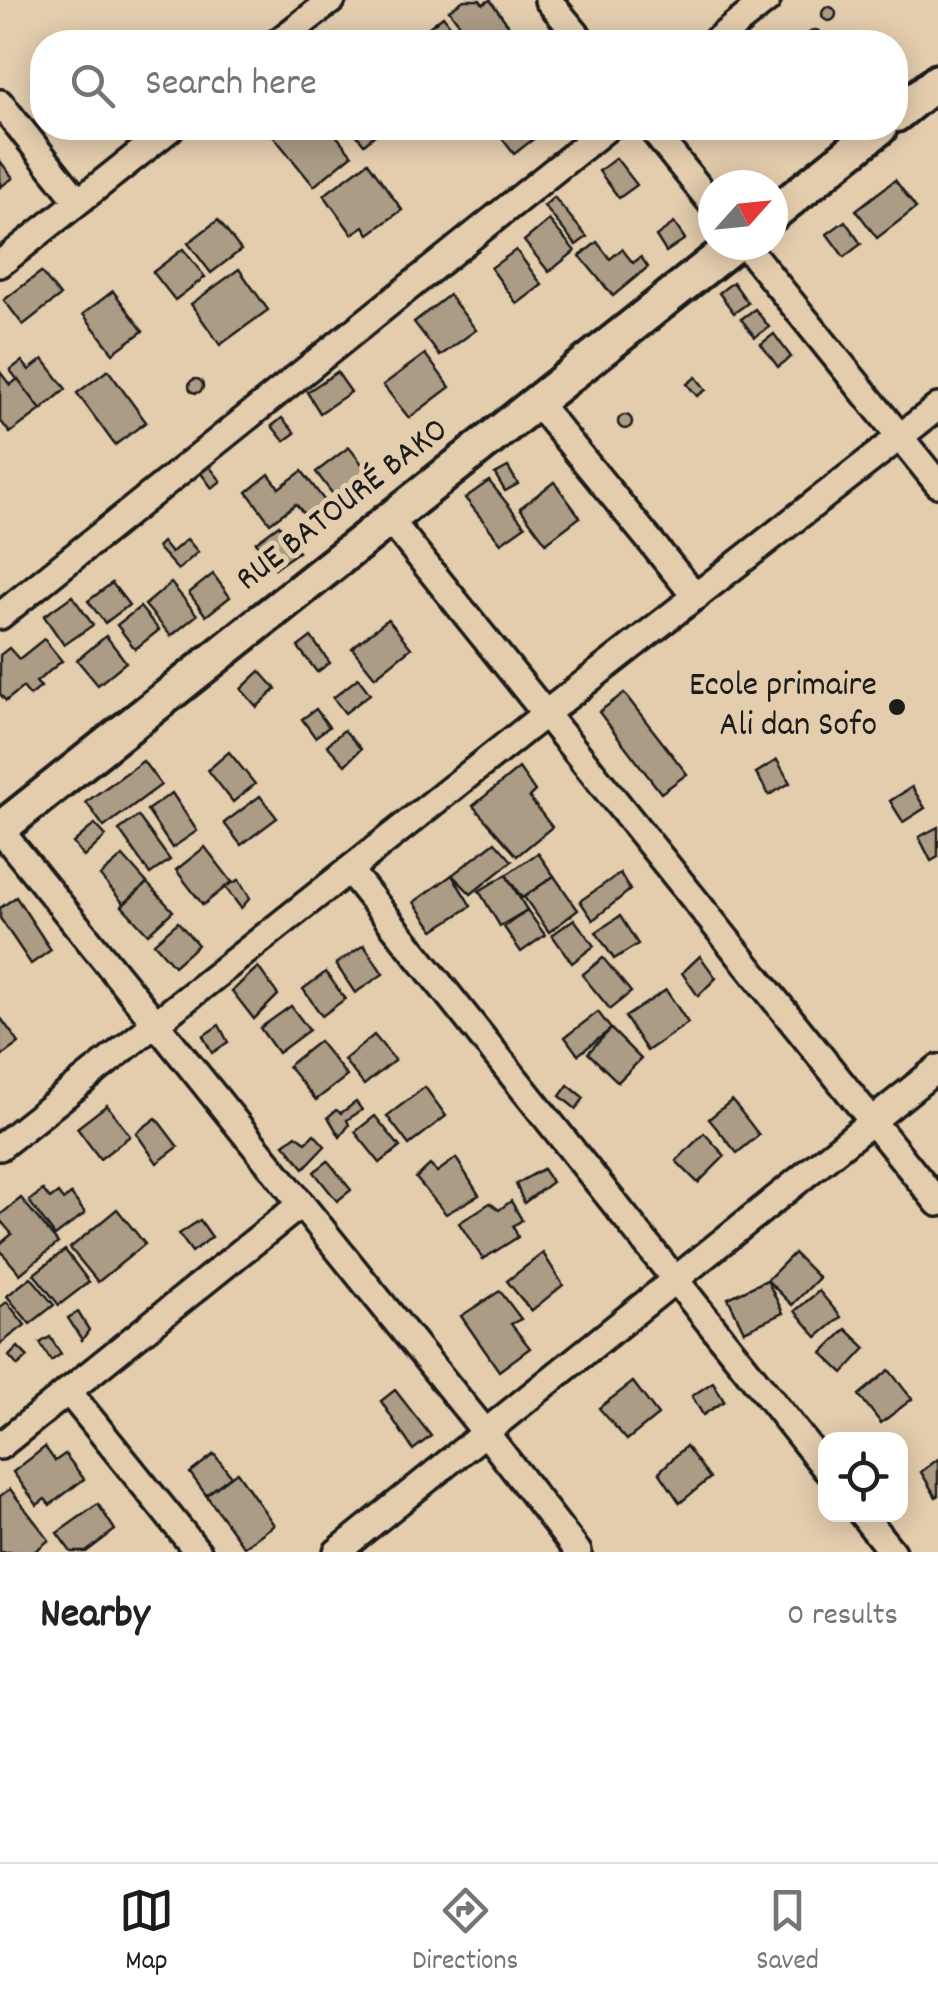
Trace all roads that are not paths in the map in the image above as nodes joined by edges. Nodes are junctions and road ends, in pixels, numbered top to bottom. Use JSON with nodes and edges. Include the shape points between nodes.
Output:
{"nodes":[{"id":1,"x":332,"y":0,"type":"edge"},
{"id":2,"x":548,"y":0,"type":"edge"},
{"id":3,"x":767,"y":0,"type":"edge"},
{"id":4,"x":293,"y":30,"type":"edge"},
{"id":5,"x":573,"y":30,"type":"edge"},
{"id":6,"x":729,"y":30,"type":"edge"},
{"id":7,"x":938,"y":81,"type":"edge"},
{"id":8,"x":0,"y":102,"type":"edge"},
{"id":9,"x":908,"y":105,"type":"edge"},
{"id":10,"x":156,"y":140,"type":"edge"},
{"id":11,"x":592,"y":140,"type":"edge"},
{"id":12,"x":661,"y":140,"type":"edge"},
{"id":13,"x":865,"y":140,"type":"edge"},
{"id":14,"x":698,"y":186,"type":"edge"},
{"id":15,"x":78,"y":201,"type":"junction"},
{"id":16,"x":788,"y":202,"type":"edge"},
{"id":17,"x":715,"y":260,"type":"edge"},
{"id":18,"x":757,"y":260,"type":"edge"},
{"id":19,"x":0,"y":264,"type":"edge"},
{"id":20,"x":537,"y":402,"type":"junction"},
{"id":21,"x":938,"y":407,"type":"edge"},
{"id":22,"x":901,"y":438,"type":"junction"},
{"id":23,"x":938,"y":484,"type":"edge"},
{"id":24,"x":390,"y":520,"type":"junction"},
{"id":25,"x":696,"y":597,"type":"junction"},
{"id":26,"x":0,"y":616,"type":"edge"},
{"id":27,"x":546,"y":714,"type":"junction"},
{"id":28,"x":0,"y":830,"type":"edge"},
{"id":29,"x":349,"y":870,"type":"junction"},
{"id":30,"x":155,"y":1024,"type":"junction"},
{"id":31,"x":938,"y":1068,"type":"edge"},
{"id":32,"x":873,"y":1121,"type":"junction"},
{"id":33,"x":0,"y":1147,"type":"edge"},
{"id":34,"x":938,"y":1203,"type":"edge"},
{"id":35,"x":301,"y":1204,"type":"junction"},
{"id":36,"x":676,"y":1280,"type":"junction"},
{"id":37,"x":68,"y":1392,"type":"junction"},
{"id":38,"x":486,"y":1433,"type":"junction"},
{"id":39,"x":0,"y":1446,"type":"edge"},
{"id":40,"x":818,"y":1458,"type":"edge"},
{"id":41,"x":868,"y":1522,"type":"edge"},
{"id":42,"x":198,"y":1552,"type":"edge"},
{"id":43,"x":337,"y":1552,"type":"edge"},
{"id":44,"x":578,"y":1552,"type":"edge"},
{"id":45,"x":892,"y":1552,"type":"edge"}],
"edges":[{"from":1,"to":4,"type":"street"},
{"from":2,"to":5,"type":"street"},
{"from":3,"to":6,"type":"street"},
{"from":7,"to":9,"type":"main road"},
{"from":8,"to":15,"type":"street"},
{"from":10,"to":15,"type":"street"},
{"from":11,"to":26,"type":"street"},
{"from":12,"to":14,"type":"street"},
{"from":13,"to":16,"type":"main road"},
{"from":15,"to":19,"type":"street"},
{"from":17,"to":20,"type":"main road","name":"RUE BATOURÉ BAKO"},
{"from":18,"to":22,"type":"street"},
{"from":20,"to":24,"type":"main road","name":"RUE BATOURÉ BAKO"},
{"from":20,"to":25,"type":"street"},
{"from":21,"to":22,"type":"street"},
{"from":22,"to":23,"type":"street"},
{"from":22,"to":25,"type":"street"},
{"from":24,"to":27,"type":"street"},
{"from":24,"to":28,"type":"main road","name":"RUE BATOURÉ BAKO"},
{"from":25,"to":27,"type":"street"},
{"from":27,"to":29,"type":"street"},
{"from":27,"to":32,"type":"street"},
{"from":28,"to":30,"type":"street"},
{"from":29,"to":30,"type":"street"},
{"from":29,"to":36,"type":"street"},
{"from":30,"to":33,"type":"street"},
{"from":30,"to":35,"type":"street"},
{"from":31,"to":32,"type":"street"},
{"from":32,"to":34,"type":"street"},
{"from":32,"to":36,"type":"street"},
{"from":35,"to":37,"type":"street"},
{"from":35,"to":38,"type":"street"},
{"from":36,"to":38,"type":"street"},
{"from":36,"to":40,"type":"street"},
{"from":37,"to":39,"type":"street"},
{"from":37,"to":42,"type":"street"},
{"from":38,"to":43,"type":"street"},
{"from":38,"to":44,"type":"street"},
{"from":41,"to":45,"type":"street"}]}
